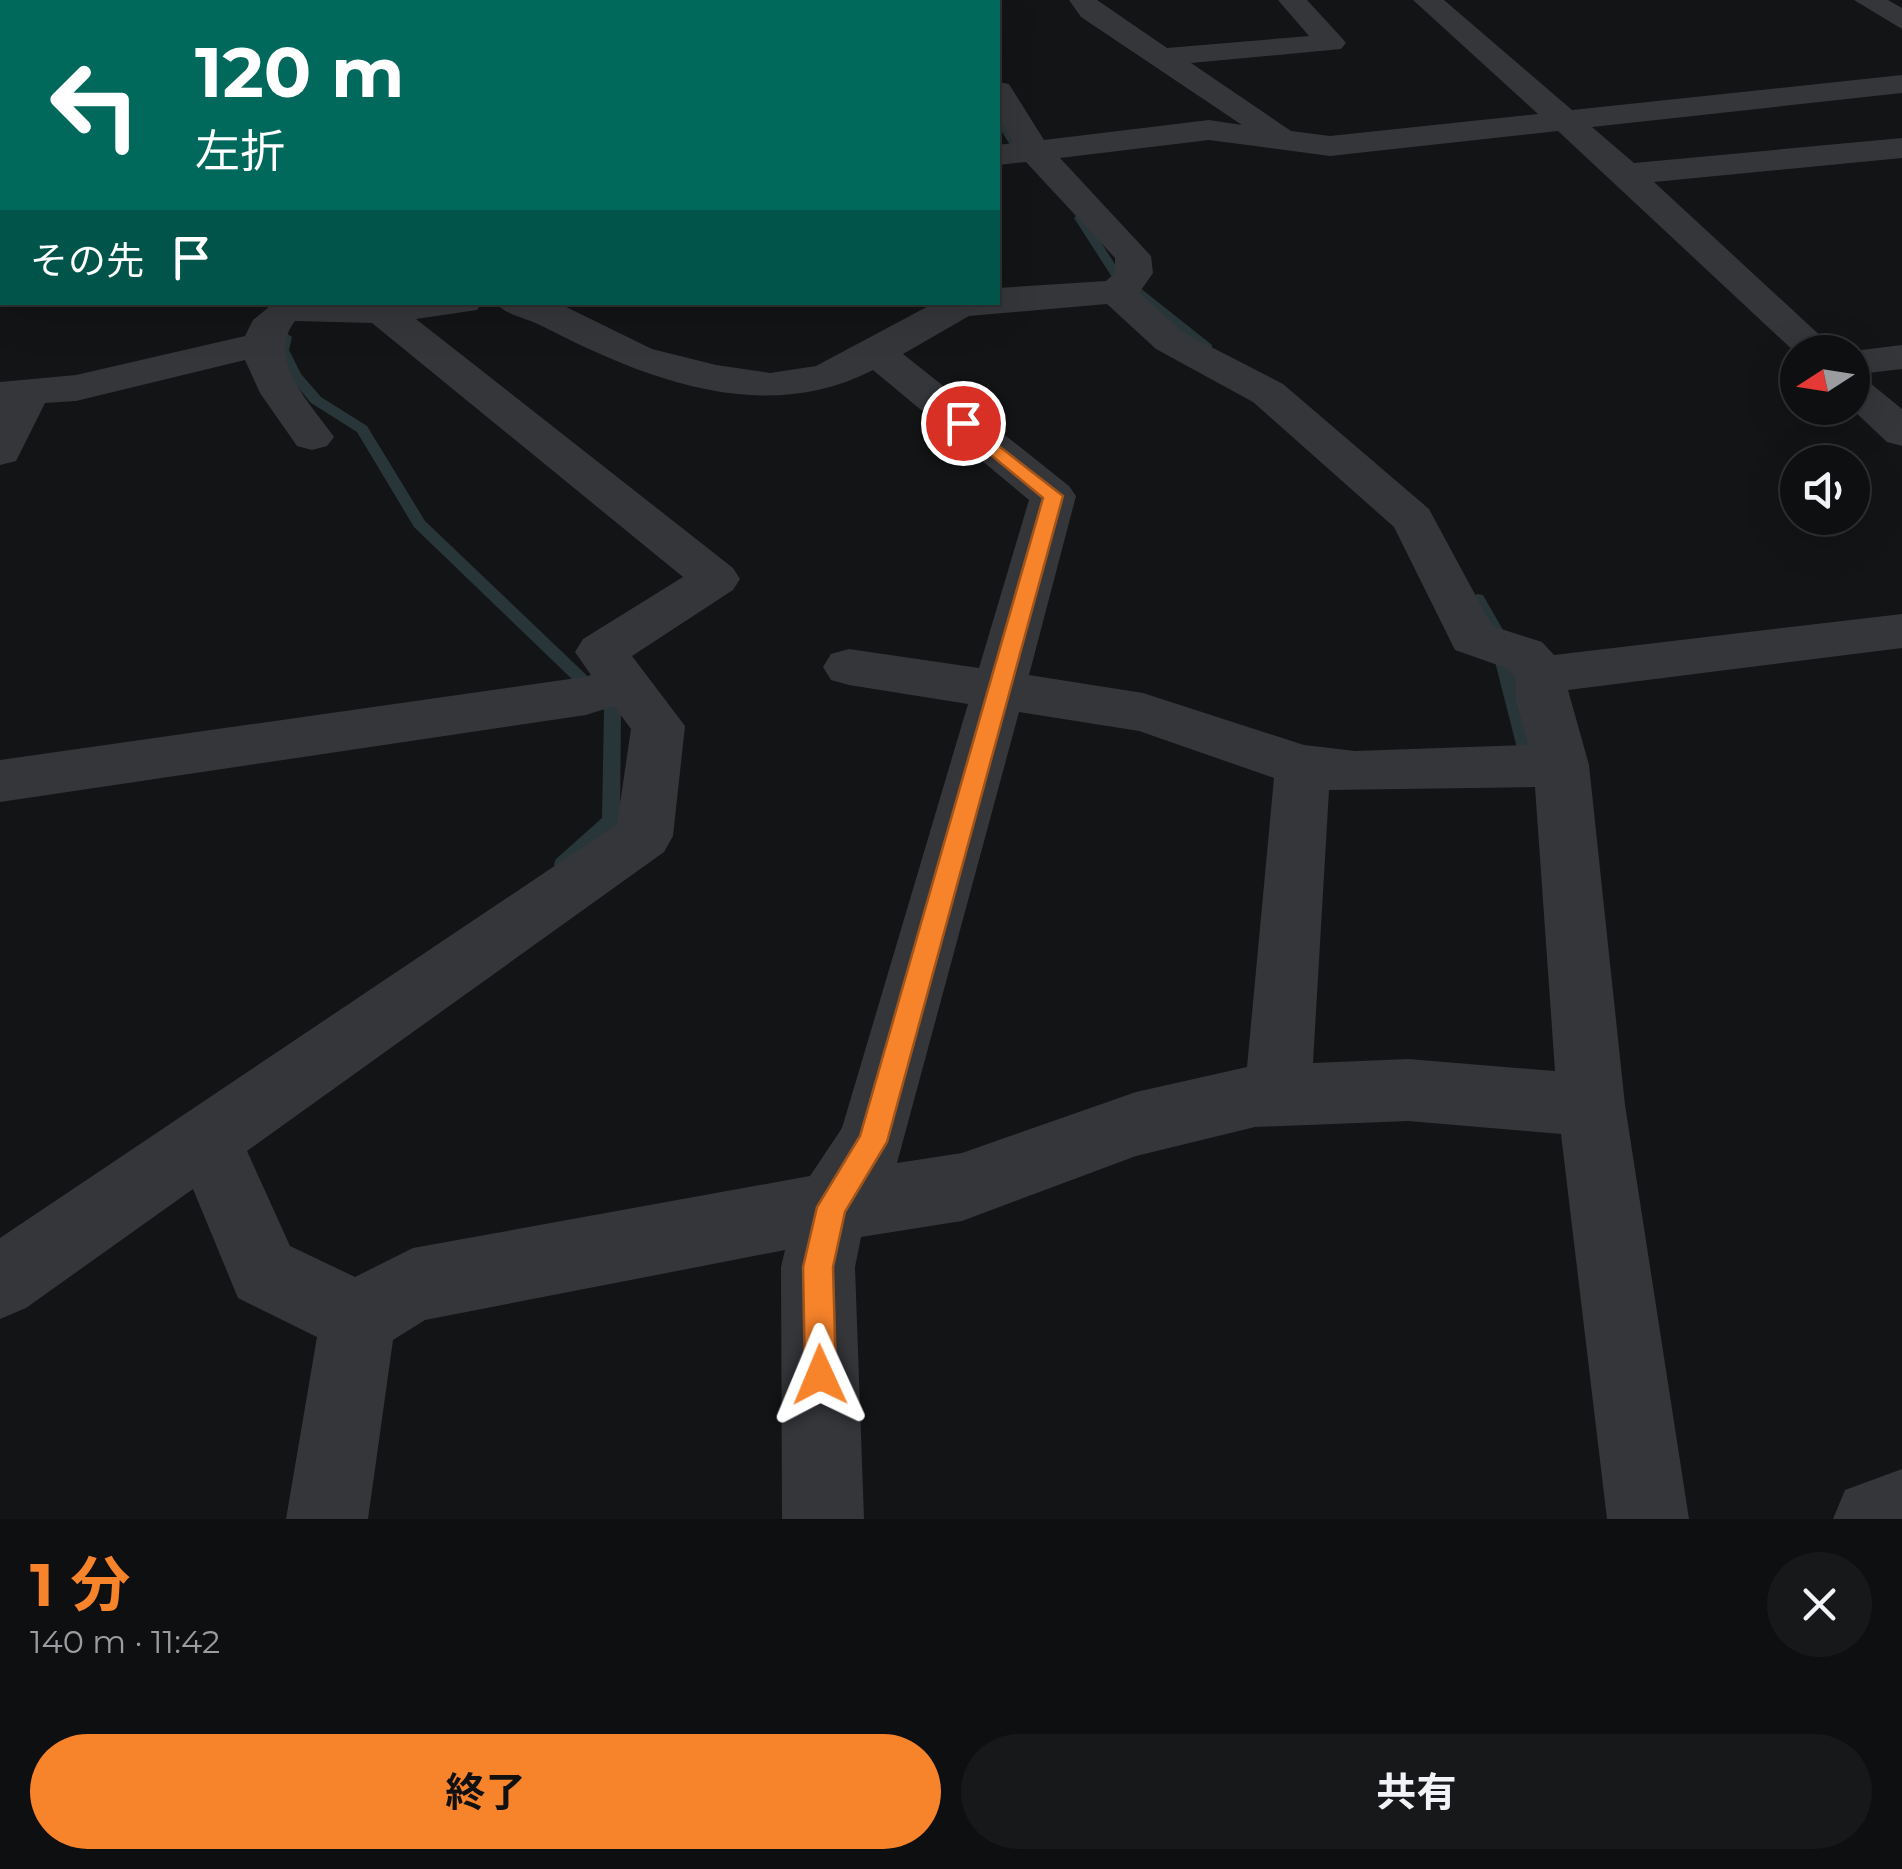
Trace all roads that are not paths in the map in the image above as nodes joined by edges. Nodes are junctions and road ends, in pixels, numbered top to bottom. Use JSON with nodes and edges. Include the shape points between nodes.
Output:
{"nodes":[{"id":1,"x":1084,"y":0,"type":"edge"},
{"id":2,"x":1292,"y":0,"type":"edge"},
{"id":3,"x":1427,"y":0,"type":"edge"},
{"id":4,"x":1868,"y":0,"type":"edge"},
{"id":5,"x":1902,"y":20,"type":"edge"},
{"id":6,"x":1161,"y":57,"type":"junction"},
{"id":7,"x":1902,"y":84,"type":"edge"},
{"id":8,"x":1000,"y":97,"type":"edge"},
{"id":9,"x":1567,"y":121,"type":"junction"},
{"id":10,"x":1287,"y":140,"type":"junction"},
{"id":11,"x":1902,"y":148,"type":"edge"},
{"id":12,"x":1017,"y":152,"type":"edge"},
{"id":13,"x":1626,"y":174,"type":"junction"},
{"id":14,"x":1124,"y":286,"type":"junction"},
{"id":15,"x":1000,"y":300,"type":"edge"},
{"id":16,"x":438,"y":305,"type":"edge"},
{"id":17,"x":528,"y":305,"type":"edge"},
{"id":18,"x":973,"y":305,"type":"edge"},
{"id":19,"x":301,"y":307,"type":"edge"},
{"id":20,"x":382,"y":312,"type":"junction"},
{"id":21,"x":1800,"y":335,"type":"edge"},
{"id":22,"x":260,"y":344,"type":"junction"},
{"id":23,"x":873,"y":350,"type":"junction"},
{"id":24,"x":1902,"y":358,"type":"edge"},
{"id":25,"x":1870,"y":362,"type":"edge"},
{"id":26,"x":15,"y":394,"type":"edge"},
{"id":27,"x":1870,"y":403,"type":"edge"},
{"id":28,"x":1902,"y":433,"type":"edge"},
{"id":29,"x":312,"y":437,"type":"dead end"},
{"id":30,"x":0,"y":452,"type":"edge"},
{"id":31,"x":1902,"y":631,"type":"edge"},
{"id":32,"x":1513,"y":656,"type":"junction"},
{"id":33,"x":849,"y":667,"type":"dead end"},
{"id":34,"x":1000,"y":688,"type":"junction"},
{"id":35,"x":605,"y":690,"type":"junction"},
{"id":36,"x":1303,"y":766,"type":"junction"},
{"id":37,"x":1543,"y":766,"type":"junction"},
{"id":38,"x":0,"y":781,"type":"edge"},
{"id":39,"x":1278,"y":1094,"type":"junction"},
{"id":40,"x":1575,"y":1104,"type":"junction"},
{"id":41,"x":208,"y":1140,"type":"junction"},
{"id":42,"x":831,"y":1207,"type":"junction"},
{"id":43,"x":0,"y":1282,"type":"edge"},
{"id":44,"x":358,"y":1318,"type":"junction"},
{"id":45,"x":1902,"y":1510,"type":"edge"},
{"id":46,"x":327,"y":1519,"type":"edge"},
{"id":47,"x":824,"y":1519,"type":"edge"},
{"id":48,"x":1648,"y":1519,"type":"edge"},
{"id":49,"x":1874,"y":1519,"type":"edge"}],
"edges":[{"from":1,"to":6,"type":"street"},
{"from":2,"to":6,"type":"street","via":[[1330,43]]},
{"from":3,"to":9,"type":"street"},
{"from":4,"to":5,"type":"street"},
{"from":6,"to":10,"type":"street"},
{"from":7,"to":9,"type":"street"},
{"from":8,"to":12,"type":"street"},
{"from":9,"to":10,"type":"street","via":[[1330,146]]},
{"from":9,"to":13,"type":"street"},
{"from":10,"to":12,"type":"street","via":[[1210,130]]},
{"from":11,"to":13,"type":"street"},
{"from":12,"to":14,"type":"street","via":[[1133,256],[1137,270]]},
{"from":13,"to":21,"type":"street"},
{"from":14,"to":15,"type":"street"},
{"from":14,"to":32,"type":"street","via":[[1170,340],[1268,393],[1413,519],[1474,638]]},
{"from":16,"to":20,"type":"street"},
{"from":17,"to":23,"type":"street","via":[[650,363],[776,386],[813,381]]},
{"from":18,"to":23,"type":"street"},
{"from":19,"to":20,"type":"street"},
{"from":19,"to":22,"type":"street","via":[[267,324]]},
{"from":20,"to":35,"type":"street","via":[[716,579],[601,652]]},
{"from":22,"to":26,"type":"street","via":[[159,372]]},
{"from":22,"to":29,"type":"street"},
{"from":23,"to":34,"type":"street","via":[[1053,496]]},
{"from":24,"to":25,"type":"street"},
{"from":26,"to":30,"type":"street"},
{"from":27,"to":28,"type":"street"},
{"from":31,"to":32,"type":"street"},
{"from":32,"to":37,"type":"street","via":[[1542,700]]},
{"from":33,"to":34,"type":"street"},
{"from":34,"to":36,"type":"street","via":[[1143,712]]},
{"from":34,"to":42,"type":"street","via":[[872,1142]]},
{"from":35,"to":38,"type":"street"},
{"from":35,"to":41,"type":"street","via":[[658,726],[644,836]]},
{"from":36,"to":37,"type":"street","via":[[1354,772]]},
{"from":36,"to":39,"type":"street"},
{"from":37,"to":40,"type":"street"},
{"from":39,"to":40,"type":"street","via":[[1408,1090]]},
{"from":39,"to":42,"type":"street","via":[[1136,1124],[962,1187]]},
{"from":40,"to":48,"type":"street"},
{"from":41,"to":43,"type":"street"},
{"from":41,"to":44,"type":"street","via":[[264,1272]]},
{"from":42,"to":44,"type":"street","via":[[413,1285]]},
{"from":42,"to":47,"type":"street","via":[[818,1267]]},
{"from":44,"to":46,"type":"street"},
{"from":45,"to":49,"type":"street"}]}
